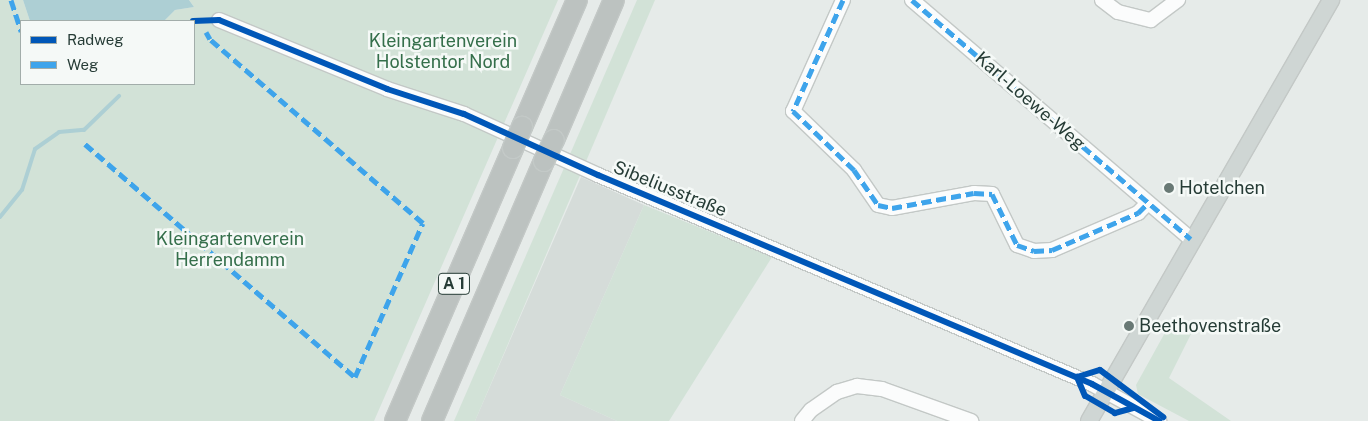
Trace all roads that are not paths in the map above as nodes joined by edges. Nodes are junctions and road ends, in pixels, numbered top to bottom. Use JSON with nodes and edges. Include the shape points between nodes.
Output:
{"nodes":[{"id":1,"x":577,"y":0,"type":"edge"},
{"id":2,"x":614,"y":0,"type":"edge"},
{"id":3,"x":843,"y":0,"type":"edge"},
{"id":4,"x":912,"y":0,"type":"edge"},
{"id":5,"x":1102,"y":0,"type":"edge"},
{"id":6,"x":1178,"y":0,"type":"edge"},
{"id":7,"x":1331,"y":0,"type":"edge"},
{"id":8,"x":219,"y":20,"type":"dead end"},
{"id":9,"x":1147,"y":204,"type":"junction"},
{"id":10,"x":1192,"y":239,"type":"junction"},
{"id":11,"x":1107,"y":393,"type":"junction"},
{"id":12,"x":395,"y":421,"type":"edge"},
{"id":13,"x":432,"y":421,"type":"edge"},
{"id":14,"x":802,"y":421,"type":"edge"},
{"id":15,"x":971,"y":421,"type":"edge"},
{"id":16,"x":1090,"y":421,"type":"edge"},
{"id":17,"x":1159,"y":421,"type":"edge"}],
"edges":[{"from":1,"to":12,"type":"highway","number":"A 1","bridge":true},
{"from":2,"to":13,"type":"highway","number":"A 1","bridge":true},
{"from":3,"to":9,"type":"street","via":[[793,111],[854,170],[878,205],[892,208],[974,193],[992,194],[1017,246],[1034,251],[1061,246],[1138,213]]},
{"from":4,"to":9,"type":"street","name":"Karl-Loewe-Weg"},
{"from":5,"to":6,"type":"street","via":[[1118,12],[1151,20]]},
{"from":7,"to":10,"type":"main road"},
{"from":8,"to":11,"type":"street","name":"Sibeliusstraße","via":[[387,89],[464,114],[598,175]]},
{"from":9,"to":10,"type":"street","name":"Karl-Loewe-Weg"},
{"from":10,"to":11,"type":"main road"},
{"from":11,"to":16,"type":"main road"},
{"from":11,"to":17,"type":"street"},
{"from":14,"to":15,"type":"street","via":[[811,410],[837,392],[857,386],[882,389]]}]}
